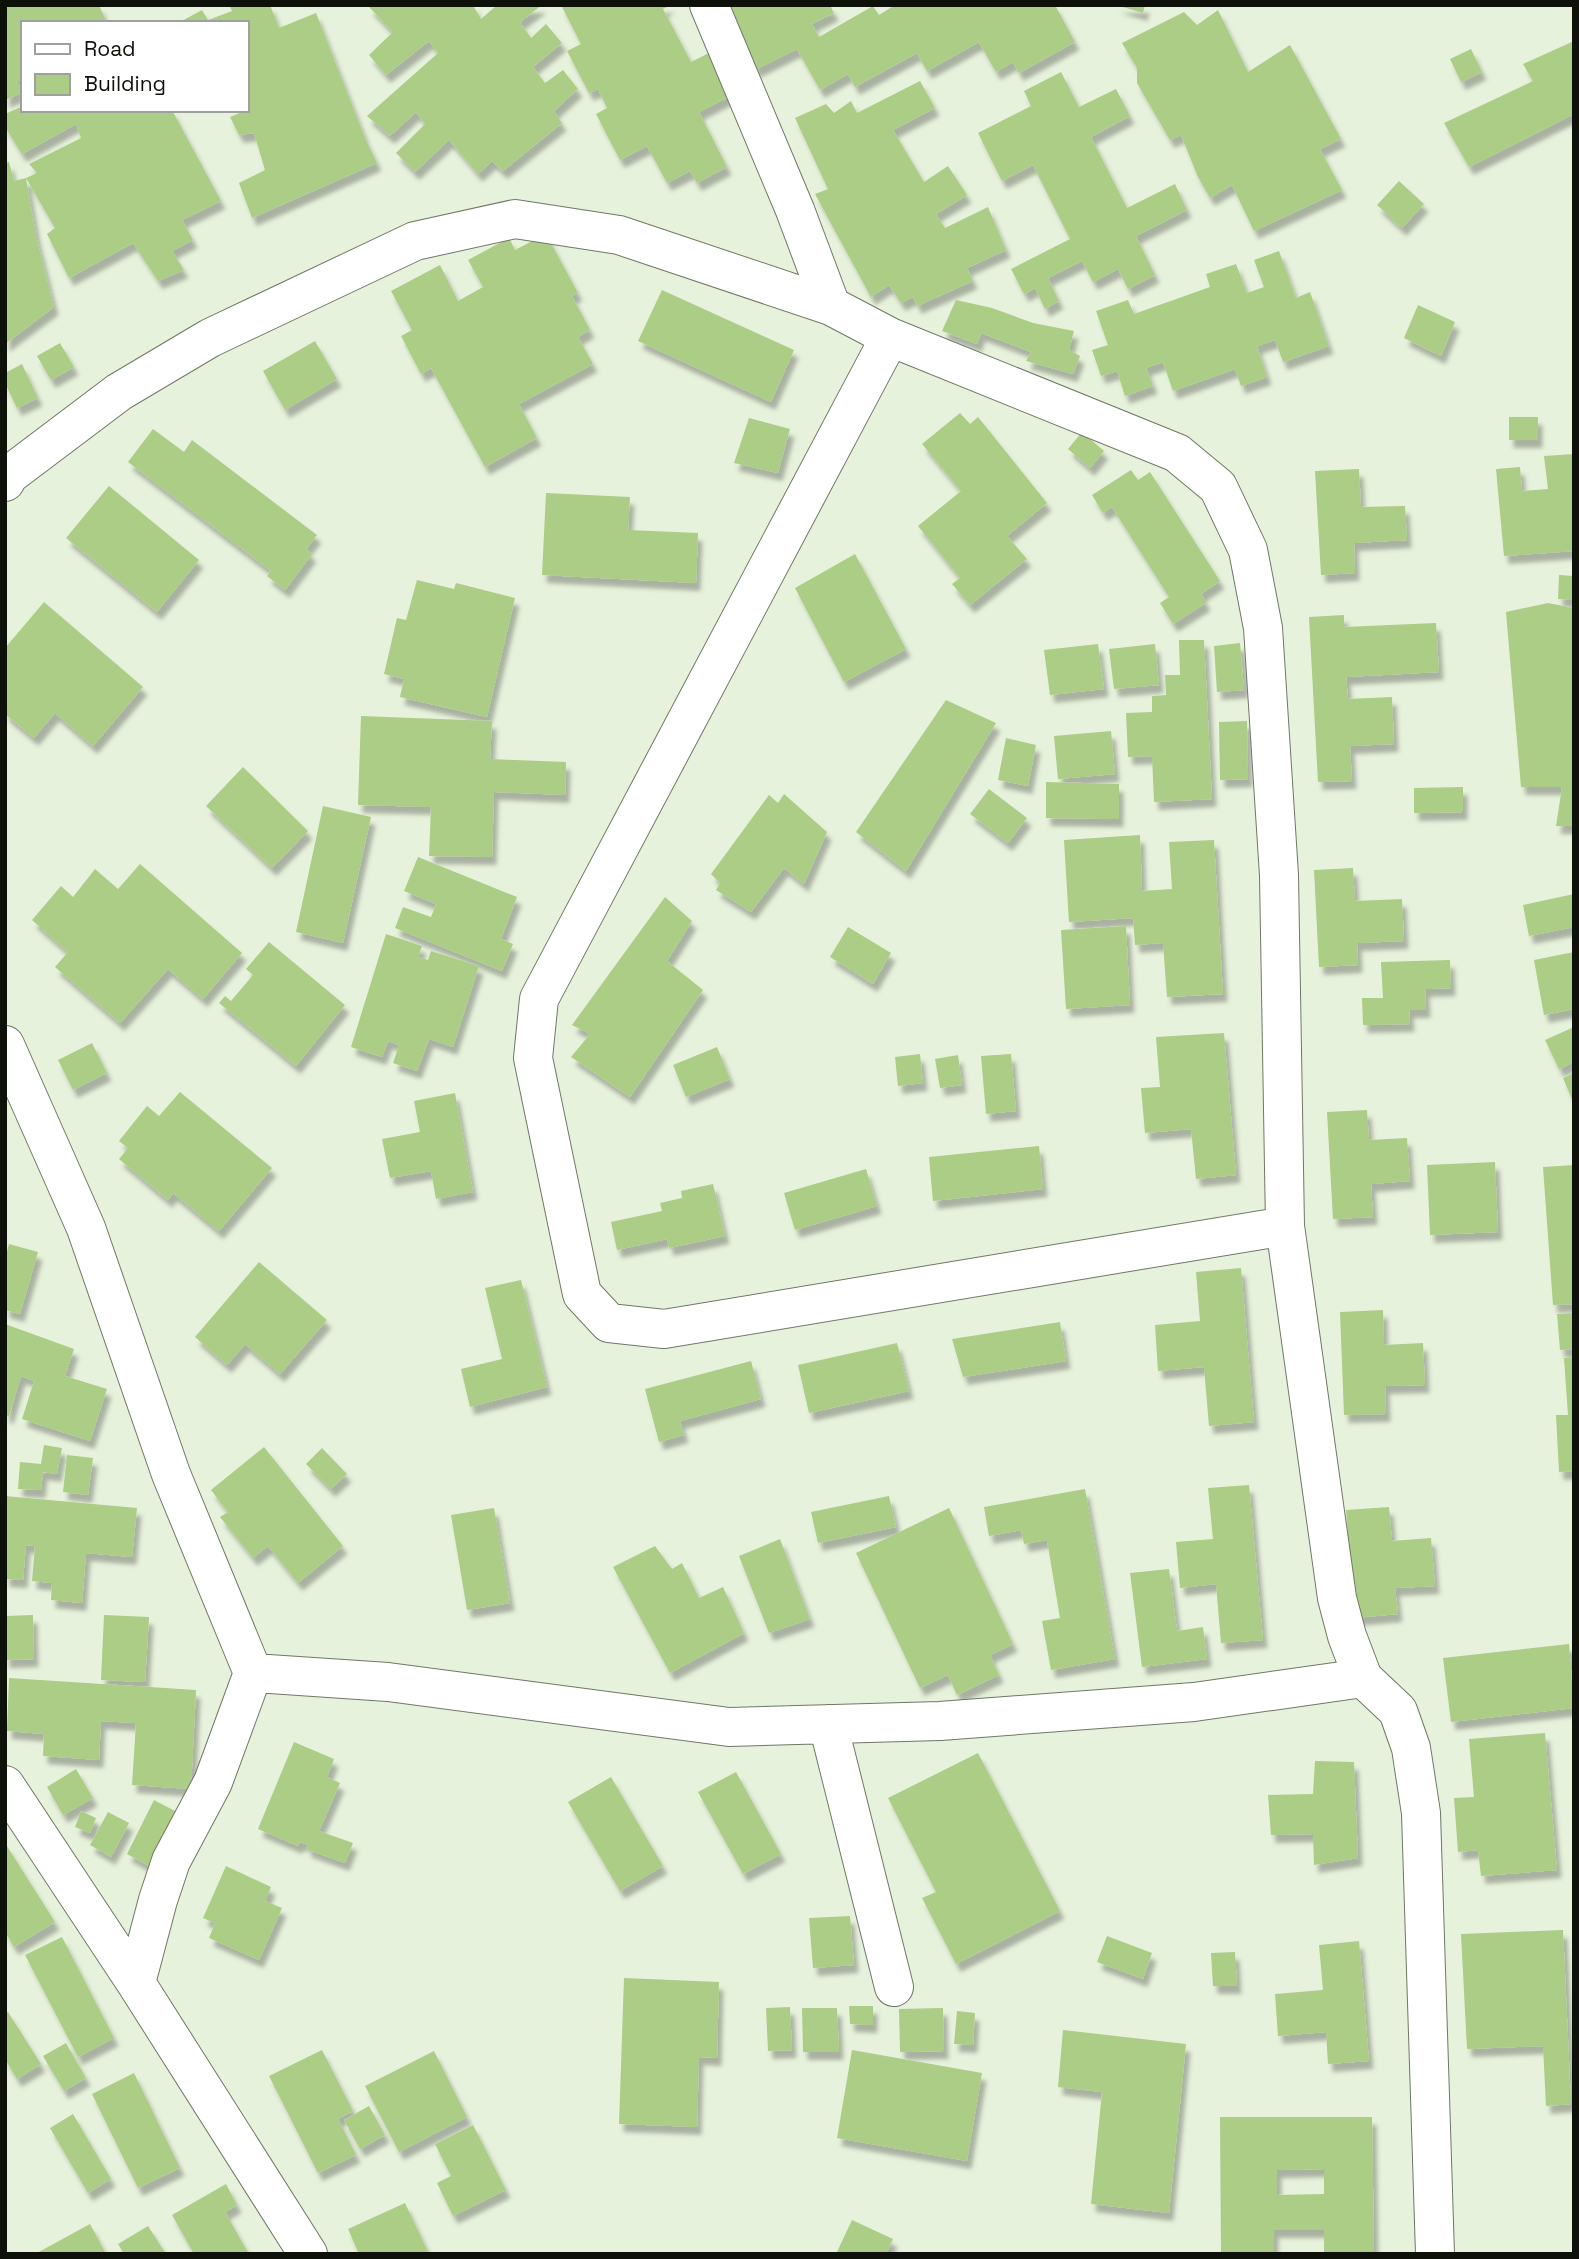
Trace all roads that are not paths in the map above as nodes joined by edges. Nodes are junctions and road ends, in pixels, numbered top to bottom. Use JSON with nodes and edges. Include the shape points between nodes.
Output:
{"nodes":[{"id":1,"x":709,"y":5,"type":"edge"},
{"id":2,"x":831,"y":306,"type":"junction"},
{"id":3,"x":890,"y":337,"type":"junction"},
{"id":4,"x":5,"y":482,"type":"edge"},
{"id":5,"x":5,"y":1045,"type":"edge"},
{"id":6,"x":1285,"y":1226,"type":"junction"},
{"id":7,"x":253,"y":1673,"type":"junction"},
{"id":8,"x":1363,"y":1678,"type":"junction"},
{"id":9,"x":828,"y":1724,"type":"junction"},
{"id":10,"x":5,"y":1785,"type":"edge"},
{"id":11,"x":136,"y":1983,"type":"junction"},
{"id":12,"x":894,"y":1986,"type":"dead end"},
{"id":13,"x":308,"y":2254,"type":"edge"},
{"id":14,"x":1435,"y":2254,"type":"edge"}],
"edges":[{"from":1,"to":2,"type":"street"},
{"from":2,"to":3,"type":"street"},
{"from":2,"to":4,"type":"street","via":[[619,235],[515,219],[415,241],[210,338],[119,392]]},
{"from":3,"to":6,"type":"street","via":[[1177,453],[1218,487],[1248,550],[1264,628],[1279,875]]},
{"from":3,"to":6,"type":"street","via":[[540,999],[533,1058],[582,1294],[610,1323],[664,1329]]},
{"from":5,"to":7,"type":"street","via":[[86,1228],[171,1474]]},
{"from":6,"to":8,"type":"street","via":[[1337,1598]]},
{"from":7,"to":9,"type":"street","via":[[388,1682],[730,1727]]},
{"from":7,"to":11,"type":"street","via":[[213,1782],[172,1861]]},
{"from":8,"to":9,"type":"street","via":[[1194,1702],[940,1721]]},
{"from":8,"to":14,"type":"street","via":[[1398,1711],[1411,1748],[1421,1813]]},
{"from":9,"to":12,"type":"street"},
{"from":10,"to":11,"type":"street"},
{"from":11,"to":13,"type":"street"}]}
